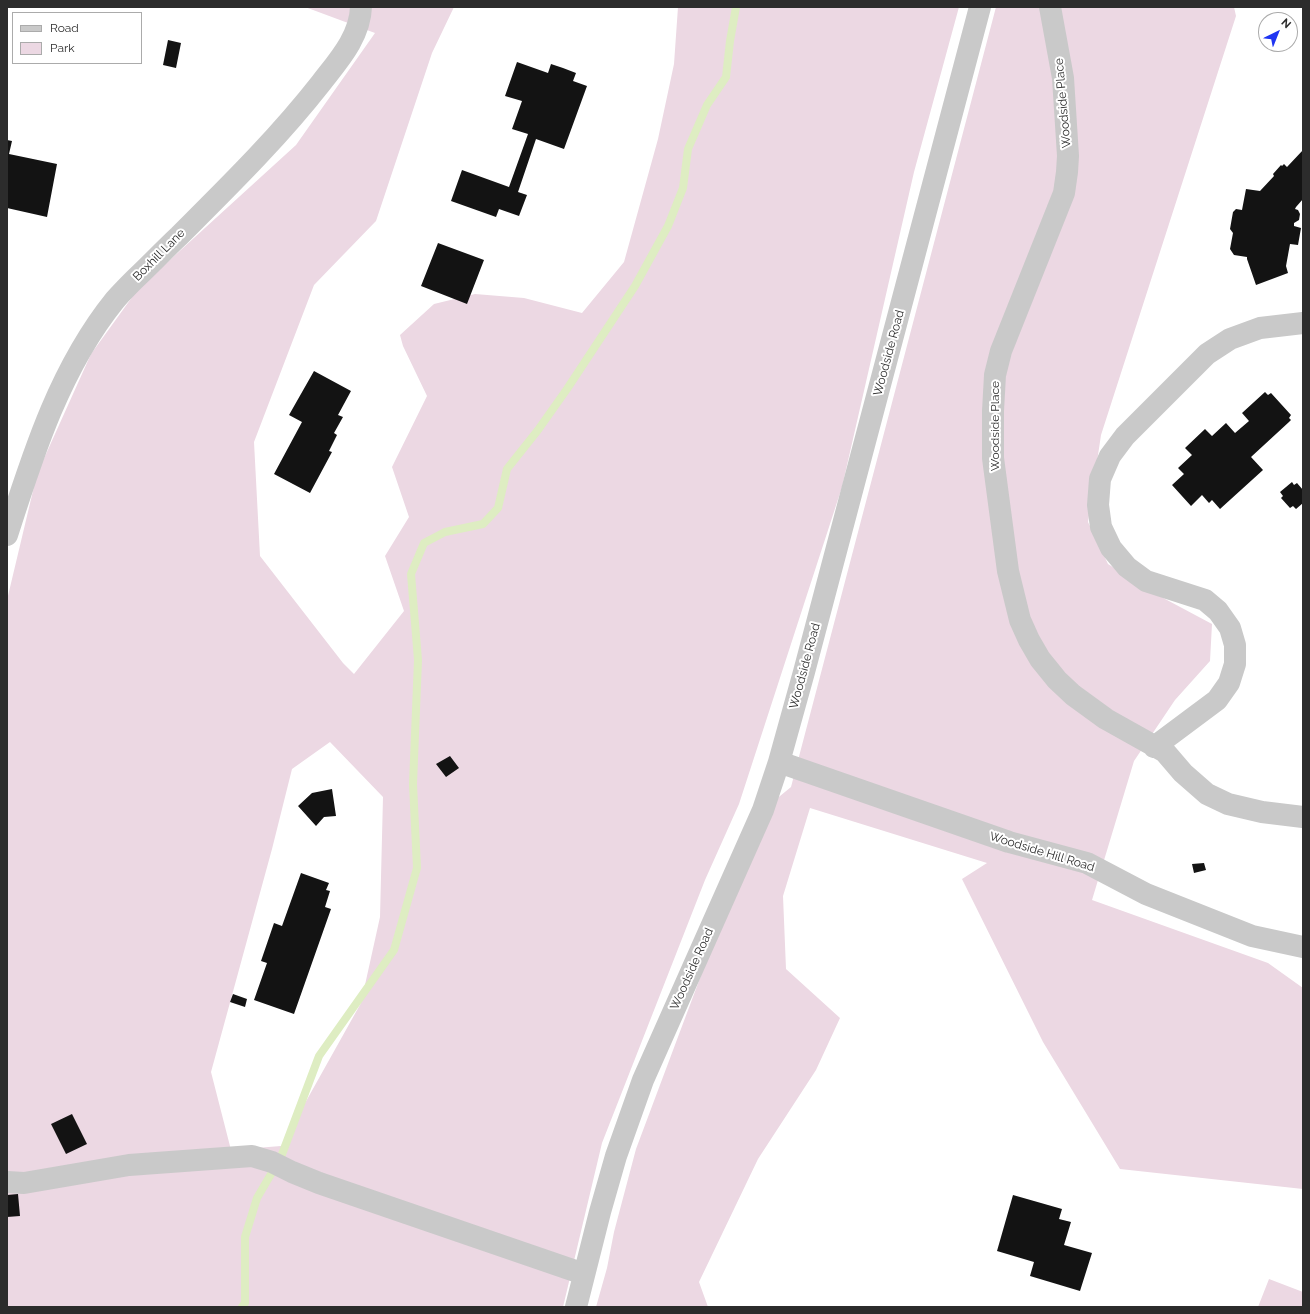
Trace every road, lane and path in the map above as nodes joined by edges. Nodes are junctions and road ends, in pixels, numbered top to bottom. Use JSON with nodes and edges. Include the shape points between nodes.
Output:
{"nodes":[{"id":1,"x":360,"y":7,"type":"edge"},
{"id":2,"x":980,"y":7,"type":"edge"},
{"id":3,"x":1050,"y":7,"type":"edge"},
{"id":4,"x":1303,"y":323,"type":"edge"},
{"id":5,"x":7,"y":535,"type":"edge"},
{"id":6,"x":1154,"y":747,"type":"junction"},
{"id":7,"x":779,"y":762,"type":"junction"},
{"id":8,"x":1303,"y":816,"type":"edge"},
{"id":9,"x":1303,"y":946,"type":"edge"},
{"id":10,"x":7,"y":1182,"type":"edge"},
{"id":11,"x":584,"y":1274,"type":"junction"},
{"id":12,"x":576,"y":1307,"type":"edge"}],
"edges":[{"from":1,"to":5,"type":"street","name":"Boxhill Lane","via":[[355,32],[345,52],[305,103],[230,184],[115,299],[82,346],[52,408]]},
{"from":2,"to":7,"type":"street","name":"Woodside Road"},
{"from":3,"to":6,"type":"street","name":"Woodside Place","via":[[1063,78],[1067,172],[1064,193],[1000,351],[995,375],[993,458],[1008,571],[1020,620],[1040,659],[1057,680],[1106,719]]},
{"from":4,"to":6,"type":"street","via":[[1260,328],[1230,339],[1207,354],[1125,436],[1110,456],[1100,479],[1098,505],[1102,527],[1111,548],[1127,567],[1146,581],[1205,600],[1218,611],[1230,628],[1235,645],[1235,664],[1229,683],[1217,700]]},
{"from":6,"to":8,"type":"street","name":"Woodside Place","via":[[1165,752],[1182,774],[1207,794],[1228,804],[1262,812]]},
{"from":7,"to":9,"type":"street","name":"Woodside Hill Road","via":[[1009,842],[1086,863],[1146,894],[1252,936]]},
{"from":7,"to":11,"type":"street","name":"Woodside Road","via":[[763,810],[643,1080],[616,1156]]},
{"from":10,"to":11,"type":"street","via":[[24,1183],[129,1165],[252,1156],[319,1183]]},
{"from":11,"to":12,"type":"street","name":"Woodside Road"}]}
